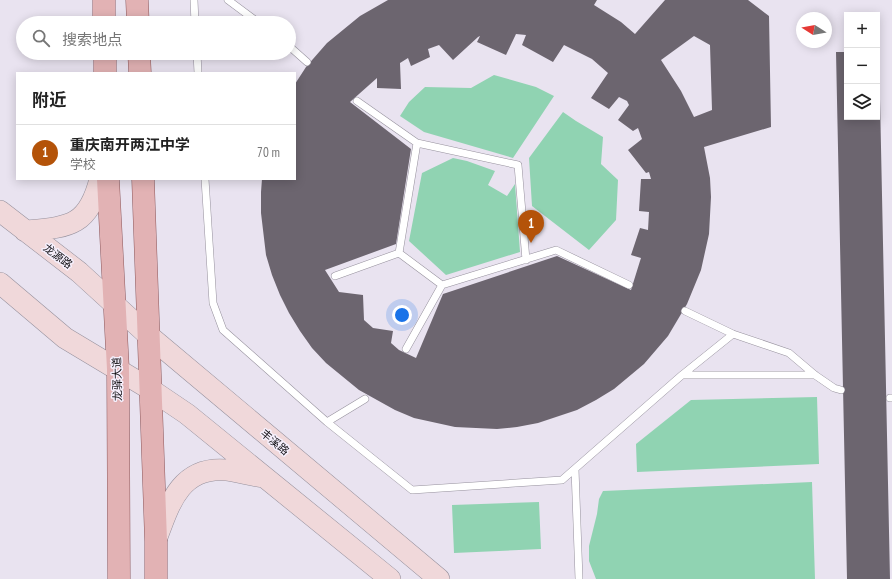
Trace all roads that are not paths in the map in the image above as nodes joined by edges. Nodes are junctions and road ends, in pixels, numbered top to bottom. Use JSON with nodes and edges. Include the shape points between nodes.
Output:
{"nodes":[{"id":1,"x":104,"y":0,"type":"edge"},
{"id":2,"x":137,"y":0,"type":"edge"},
{"id":3,"x":194,"y":0,"type":"edge"},
{"id":4,"x":228,"y":0,"type":"edge"},
{"id":5,"x":104,"y":16,"type":"edge"},
{"id":6,"x":138,"y":16,"type":"edge"},
{"id":7,"x":195,"y":16,"type":"edge"},
{"id":8,"x":250,"y":16,"type":"edge"},
{"id":9,"x":296,"y":52,"type":"edge"},
{"id":10,"x":105,"y":60,"type":"edge"},
{"id":11,"x":139,"y":60,"type":"edge"},
{"id":12,"x":197,"y":60,"type":"edge"},
{"id":13,"x":307,"y":62,"type":"dead end"},
{"id":14,"x":105,"y":72,"type":"edge"},
{"id":15,"x":140,"y":72,"type":"edge"},
{"id":16,"x":198,"y":72,"type":"edge"},
{"id":17,"x":357,"y":101,"type":"dead end"},
{"id":18,"x":417,"y":143,"type":"junction"},
{"id":19,"x":100,"y":180,"type":"edge"},
{"id":20,"x":108,"y":180,"type":"edge"},
{"id":21,"x":143,"y":180,"type":"edge"},
{"id":22,"x":205,"y":180,"type":"edge"},
{"id":23,"x":0,"y":211,"type":"edge"},
{"id":24,"x":25,"y":231,"type":"junction"},
{"id":25,"x":399,"y":253,"type":"junction"},
{"id":26,"x":526,"y":260,"type":"junction"},
{"id":27,"x":335,"y":276,"type":"dead end"},
{"id":28,"x":0,"y":284,"type":"edge"},
{"id":29,"x":442,"y":285,"type":"junction"},
{"id":30,"x":630,"y":285,"type":"dead end"},
{"id":31,"x":113,"y":303,"type":"junction"},
{"id":32,"x":685,"y":311,"type":"dead end"},
{"id":33,"x":733,"y":334,"type":"junction"},
{"id":34,"x":148,"y":335,"type":"junction"},
{"id":35,"x":406,"y":350,"type":"dead end"},
{"id":36,"x":118,"y":369,"type":"junction"},
{"id":37,"x":682,"y":375,"type":"junction"},
{"id":38,"x":815,"y":376,"type":"junction"},
{"id":39,"x":150,"y":389,"type":"junction"},
{"id":40,"x":841,"y":390,"type":"dead end"},
{"id":41,"x":365,"y":399,"type":"dead end"},
{"id":42,"x":327,"y":422,"type":"junction"},
{"id":43,"x":575,"y":469,"type":"junction"},
{"id":44,"x":266,"y":478,"type":"junction"},
{"id":45,"x":156,"y":541,"type":"junction"},
{"id":46,"x":119,"y":579,"type":"edge"},
{"id":47,"x":156,"y":579,"type":"edge"},
{"id":48,"x":390,"y":579,"type":"edge"},
{"id":49,"x":439,"y":579,"type":"edge"},
{"id":50,"x":579,"y":579,"type":"edge"}],
"edges":[{"from":1,"to":5,"type":"main road"},
{"from":2,"to":6,"type":"main road"},
{"from":3,"to":7,"type":"lane"},
{"from":4,"to":8,"type":"lane"},
{"from":9,"to":13,"type":"lane"},
{"from":10,"to":14,"type":"main road"},
{"from":11,"to":15,"type":"main road"},
{"from":12,"to":16,"type":"lane"},
{"from":17,"to":18,"type":"lane"},
{"from":18,"to":25,"type":"lane"},
{"from":18,"to":26,"type":"lane","via":[[518,165]]},
{"from":19,"to":24,"type":"main road","via":[[90,206],[77,221],[60,228]]},
{"from":20,"to":31,"type":"main road","name":"龙驿大道"},
{"from":21,"to":34,"type":"main road"},
{"from":22,"to":42,"type":"lane","via":[[213,303],[223,330]]},
{"from":23,"to":24,"type":"main road","name":"龙源路"},
{"from":24,"to":31,"type":"main road","name":"龙源路","via":[[79,272]]},
{"from":25,"to":27,"type":"lane"},
{"from":25,"to":29,"type":"lane"},
{"from":26,"to":29,"type":"lane"},
{"from":26,"to":30,"type":"lane","via":[[556,250]]},
{"from":28,"to":36,"type":"main road","via":[[65,338]]},
{"from":29,"to":35,"type":"lane"},
{"from":31,"to":34,"type":"main road","name":"丰溪路"},
{"from":31,"to":36,"type":"main road","name":"龙驿大道"},
{"from":32,"to":33,"type":"lane"},
{"from":33,"to":37,"type":"lane"},
{"from":33,"to":38,"type":"lane","via":[[789,353]]},
{"from":34,"to":39,"type":"main road"},
{"from":34,"to":49,"type":"main road","name":"丰溪路"},
{"from":36,"to":39,"type":"main road"},
{"from":36,"to":46,"type":"main road","name":"龙驿大道"},
{"from":37,"to":38,"type":"lane"},
{"from":37,"to":43,"type":"lane"},
{"from":38,"to":40,"type":"lane"},
{"from":39,"to":44,"type":"main road","via":[[187,414]]},
{"from":39,"to":45,"type":"main road"},
{"from":41,"to":42,"type":"lane"},
{"from":42,"to":43,"type":"lane","via":[[412,490],[562,480]]},
{"from":43,"to":50,"type":"lane"},
{"from":44,"to":45,"type":"main road","via":[[225,470],[202,472],[183,484],[169,504]]},
{"from":44,"to":48,"type":"main road"},
{"from":45,"to":47,"type":"main road"}]}
